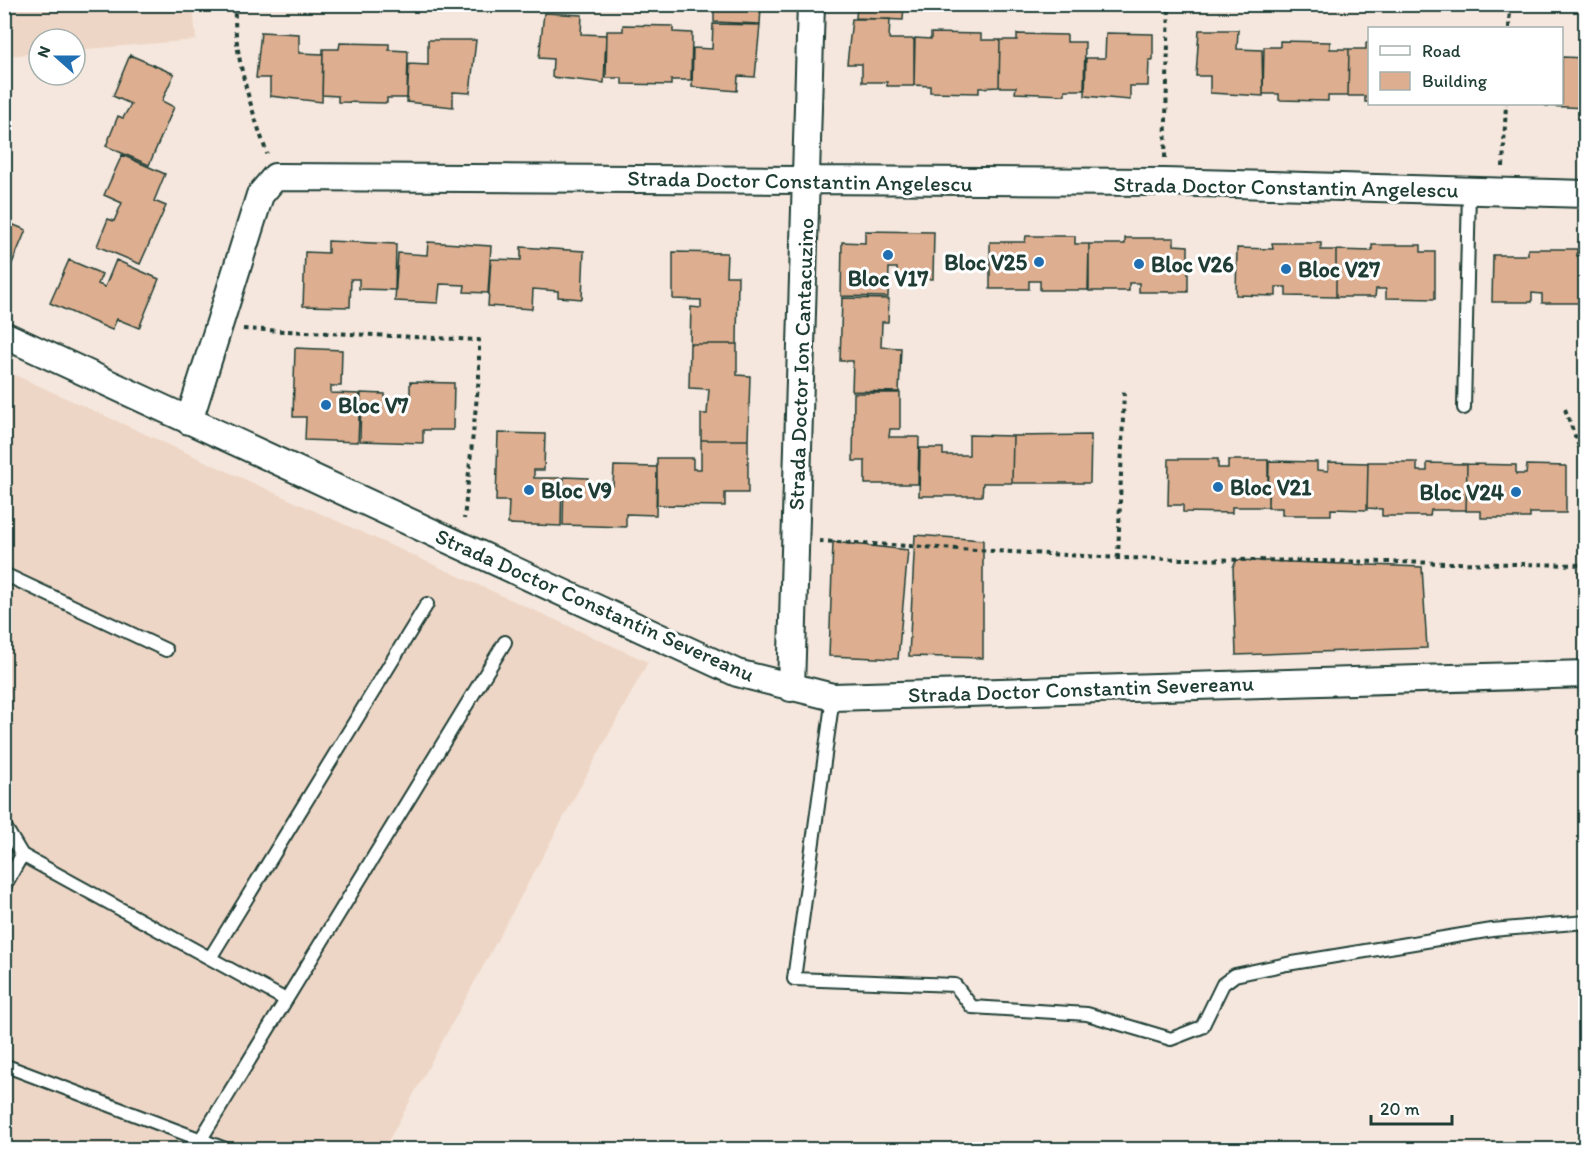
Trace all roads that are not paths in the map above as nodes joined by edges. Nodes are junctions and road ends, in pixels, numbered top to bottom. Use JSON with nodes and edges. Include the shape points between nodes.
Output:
{"nodes":[{"id":1,"x":811,"y":4,"type":"edge"},
{"id":2,"x":808,"y":179,"type":"junction"},
{"id":3,"x":1470,"y":191,"type":"junction"},
{"id":4,"x":1586,"y":194,"type":"edge"},
{"id":5,"x":4,"y":335,"type":"edge"},
{"id":6,"x":1464,"y":408,"type":"dead end"},
{"id":7,"x":189,"y":421,"type":"junction"},
{"id":8,"x":4,"y":574,"type":"edge"},
{"id":9,"x":427,"y":604,"type":"dead end"},
{"id":10,"x":505,"y":642,"type":"dead end"},
{"id":11,"x":166,"y":650,"type":"dead end"},
{"id":12,"x":1585,"y":674,"type":"edge"},
{"id":13,"x":791,"y":688,"type":"junction"},
{"id":14,"x":833,"y":697,"type":"junction"},
{"id":15,"x":4,"y":825,"type":"edge"},
{"id":16,"x":22,"y":855,"type":"junction"},
{"id":17,"x":4,"y":887,"type":"edge"},
{"id":18,"x":1586,"y":922,"type":"edge"},
{"id":19,"x":210,"y":958,"type":"junction"},
{"id":20,"x":286,"y":1000,"type":"junction"},
{"id":21,"x":4,"y":1065,"type":"edge"},
{"id":22,"x":201,"y":1139,"type":"junction"},
{"id":23,"x":228,"y":1149,"type":"edge"}],
"edges":[{"from":1,"to":2,"type":"street","name":"Strada Doctor Ion Cantacuzino"},
{"from":2,"to":3,"type":"street","name":"Strada Doctor Constantin Angelescu","via":[[1164,182]]},
{"from":2,"to":7,"type":"street","name":"Strada Doctor Constantin Angelescu","via":[[275,177],[260,195]]},
{"from":2,"to":13,"type":"street","name":"Strada Doctor Ion Cantacuzino"},
{"from":3,"to":4,"type":"street","name":"Strada Doctor Constantin Angelescu"},
{"from":3,"to":6,"type":"lane"},
{"from":5,"to":7,"type":"street","name":"Strada Doctor Constantin Severeanu"},
{"from":7,"to":13,"type":"street","name":"Strada Doctor Constantin Severeanu","via":[[737,673]]},
{"from":8,"to":11,"type":"lane"},
{"from":9,"to":19,"type":"lane"},
{"from":10,"to":20,"type":"lane"},
{"from":12,"to":14,"type":"street","name":"Strada Doctor Constantin Severeanu"},
{"from":13,"to":14,"type":"street","name":"Strada Doctor Constantin Severeanu"},
{"from":14,"to":18,"type":"lane","via":[[794,979],[955,984],[972,1007],[1087,1014],[1171,1039],[1202,1027],[1223,984],[1235,975],[1492,930]]},
{"from":15,"to":16,"type":"lane"},
{"from":16,"to":17,"type":"lane"},
{"from":16,"to":19,"type":"lane"},
{"from":19,"to":20,"type":"lane"},
{"from":20,"to":22,"type":"lane"},
{"from":21,"to":22,"type":"lane"},
{"from":22,"to":23,"type":"lane"}]}
